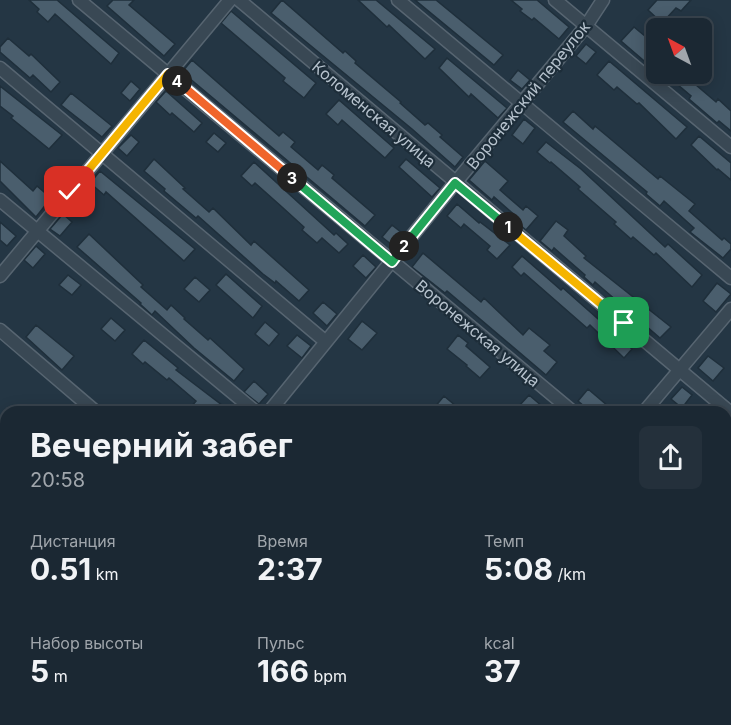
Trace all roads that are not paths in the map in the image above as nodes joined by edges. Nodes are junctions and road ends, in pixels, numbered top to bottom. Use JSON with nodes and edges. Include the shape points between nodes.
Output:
{"nodes":[{"id":1,"x":79,"y":0,"type":"edge"},
{"id":2,"x":230,"y":0,"type":"edge"},
{"id":3,"x":239,"y":0,"type":"edge"},
{"id":4,"x":398,"y":0,"type":"edge"},
{"id":5,"x":555,"y":0,"type":"edge"},
{"id":6,"x":603,"y":0,"type":"edge"},
{"id":7,"x":586,"y":26,"type":"junction"},
{"id":8,"x":0,"y":68,"type":"edge"},
{"id":9,"x":168,"y":74,"type":"junction"},
{"id":10,"x":523,"y":104,"type":"junction"},
{"id":11,"x":731,"y":147,"type":"edge"},
{"id":12,"x":102,"y":153,"type":"junction"},
{"id":13,"x":455,"y":183,"type":"junction"},
{"id":14,"x":0,"y":200,"type":"edge"},
{"id":15,"x":38,"y":231,"type":"junction"},
{"id":16,"x":392,"y":262,"type":"junction"},
{"id":17,"x":0,"y":276,"type":"edge"},
{"id":18,"x":731,"y":278,"type":"edge"},
{"id":19,"x":731,"y":309,"type":"edge"},
{"id":20,"x":0,"y":330,"type":"edge"},
{"id":21,"x":326,"y":342,"type":"junction"},
{"id":22,"x":680,"y":370,"type":"junction"},
{"id":23,"x":89,"y":406,"type":"edge"},
{"id":24,"x":249,"y":406,"type":"edge"},
{"id":25,"x":274,"y":406,"type":"edge"},
{"id":26,"x":566,"y":406,"type":"edge"},
{"id":27,"x":649,"y":406,"type":"edge"},
{"id":28,"x":724,"y":406,"type":"edge"}],
"edges":[{"from":1,"to":9,"type":"street","name":"Воронежская улица"},
{"from":2,"to":9,"type":"street"},
{"from":3,"to":13,"type":"street","name":"Коломенская улица"},
{"from":4,"to":10,"type":"street"},
{"from":5,"to":7,"type":"street"},
{"from":6,"to":7,"type":"street","name":"Воронежский переулок"},
{"from":7,"to":10,"type":"street","name":"Воронежский переулок"},
{"from":7,"to":11,"type":"street"},
{"from":8,"to":12,"type":"street"},
{"from":9,"to":12,"type":"street"},
{"from":9,"to":16,"type":"street","name":"Воронежская улица"},
{"from":10,"to":13,"type":"street","name":"Воронежский переулок"},
{"from":10,"to":18,"type":"street"},
{"from":12,"to":15,"type":"street"},
{"from":12,"to":21,"type":"street"},
{"from":13,"to":16,"type":"street","name":"Воронежский переулок"},
{"from":13,"to":22,"type":"street","name":"Коломенская улица"},
{"from":14,"to":15,"type":"street"},
{"from":15,"to":17,"type":"street"},
{"from":15,"to":24,"type":"street"},
{"from":16,"to":21,"type":"street","name":"Воронежский переулок"},
{"from":16,"to":26,"type":"street","name":"Воронежская улица"},
{"from":19,"to":22,"type":"street"},
{"from":20,"to":23,"type":"street"},
{"from":21,"to":25,"type":"street","name":"Воронежский переулок"},
{"from":22,"to":27,"type":"street"},
{"from":22,"to":28,"type":"street","name":"Коломенская улица"}]}
